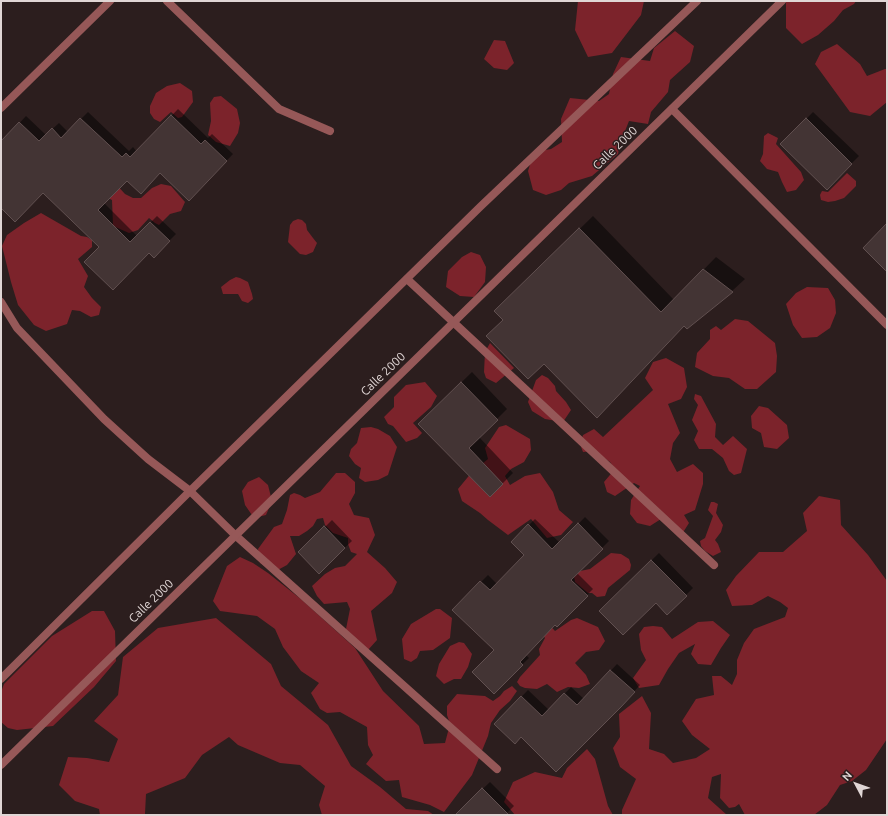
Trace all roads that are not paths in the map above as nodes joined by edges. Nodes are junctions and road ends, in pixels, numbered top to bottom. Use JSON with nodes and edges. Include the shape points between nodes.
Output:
{"nodes":[{"id":1,"x":110,"y":1,"type":"edge"},
{"id":2,"x":167,"y":1,"type":"edge"},
{"id":3,"x":697,"y":1,"type":"edge"},
{"id":4,"x":782,"y":1,"type":"edge"},
{"id":5,"x":1,"y":108,"type":"edge"},
{"id":6,"x":672,"y":109,"type":"junction"},
{"id":7,"x":330,"y":131,"type":"dead end"},
{"id":8,"x":407,"y":279,"type":"junction"},
{"id":9,"x":1,"y":302,"type":"edge"},
{"id":10,"x":454,"y":322,"type":"junction"},
{"id":11,"x":887,"y":325,"type":"edge"},
{"id":12,"x":190,"y":491,"type":"junction"},
{"id":13,"x":235,"y":535,"type":"junction"},
{"id":14,"x":714,"y":565,"type":"dead end"},
{"id":15,"x":1,"y":679,"type":"edge"},
{"id":16,"x":1,"y":765,"type":"edge"},
{"id":17,"x":497,"y":769,"type":"dead end"}],
"edges":[{"from":1,"to":5,"type":"street"},
{"from":2,"to":7,"type":"street","via":[[279,108]]},
{"from":3,"to":8,"type":"street"},
{"from":4,"to":6,"type":"street","name":"Calle 2000"},
{"from":6,"to":10,"type":"street","name":"Calle 2000"},
{"from":6,"to":11,"type":"street"},
{"from":8,"to":10,"type":"street"},
{"from":8,"to":12,"type":"street"},
{"from":9,"to":12,"type":"street","via":[[17,328],[104,419],[148,459]]},
{"from":10,"to":13,"type":"street","name":"Calle 2000"},
{"from":10,"to":14,"type":"street"},
{"from":12,"to":13,"type":"street"},
{"from":12,"to":15,"type":"street"},
{"from":13,"to":16,"type":"street","name":"Calle 2000"},
{"from":13,"to":17,"type":"street"}]}
